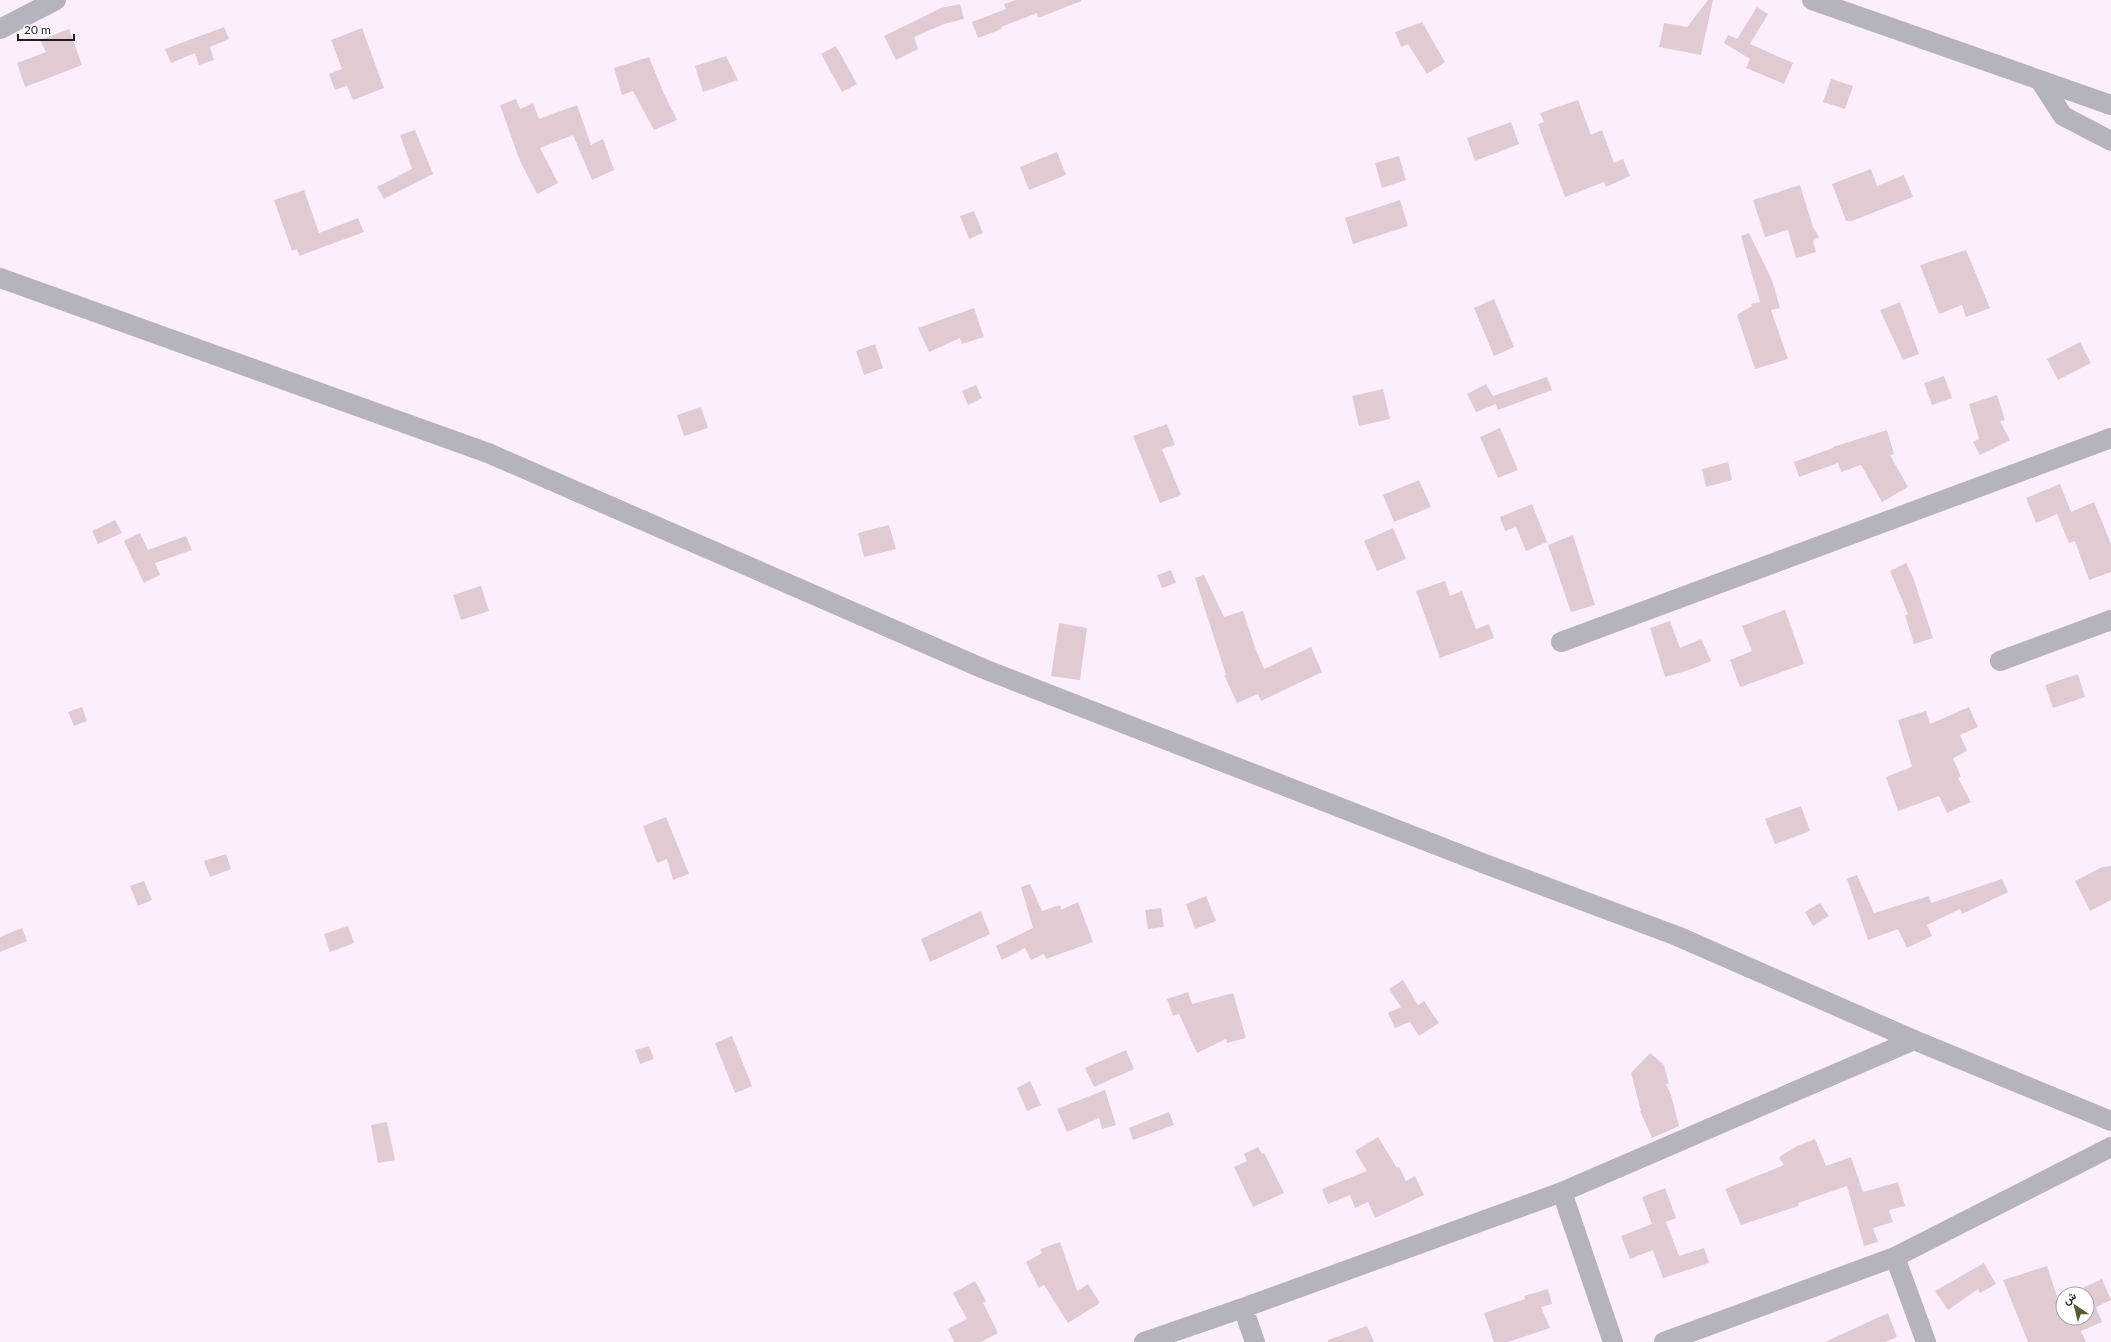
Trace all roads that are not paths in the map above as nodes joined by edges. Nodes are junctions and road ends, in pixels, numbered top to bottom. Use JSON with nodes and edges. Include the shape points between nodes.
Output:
{"nodes":[{"id":1,"x":56,"y":0,"type":"edge"},
{"id":2,"x":1812,"y":0,"type":"edge"},
{"id":3,"x":0,"y":29,"type":"edge"},
{"id":4,"x":2041,"y":82,"type":"junction"},
{"id":5,"x":2111,"y":105,"type":"edge"},
{"id":6,"x":2111,"y":141,"type":"edge"},
{"id":7,"x":0,"y":278,"type":"edge"},
{"id":8,"x":2111,"y":438,"type":"edge"},
{"id":9,"x":2111,"y":620,"type":"edge"},
{"id":10,"x":1561,"y":642,"type":"dead end"},
{"id":11,"x":2000,"y":660,"type":"dead end"},
{"id":12,"x":1914,"y":1040,"type":"junction"},
{"id":13,"x":2111,"y":1121,"type":"edge"},
{"id":14,"x":2111,"y":1147,"type":"edge"},
{"id":15,"x":1562,"y":1192,"type":"junction"},
{"id":16,"x":1896,"y":1257,"type":"junction"},
{"id":17,"x":1243,"y":1308,"type":"junction"},
{"id":18,"x":1144,"y":1342,"type":"edge"},
{"id":19,"x":1255,"y":1342,"type":"edge"},
{"id":20,"x":1613,"y":1342,"type":"edge"},
{"id":21,"x":1664,"y":1342,"type":"edge"},
{"id":22,"x":1926,"y":1342,"type":"edge"}],
"edges":[{"from":1,"to":3,"type":"street"},
{"from":2,"to":4,"type":"street"},
{"from":4,"to":5,"type":"street"},
{"from":4,"to":6,"type":"street","via":[[2063,116]]},
{"from":7,"to":12,"type":"street","via":[[488,453],[984,669],[1477,862],[1677,936]]},
{"from":8,"to":10,"type":"street"},
{"from":9,"to":11,"type":"street"},
{"from":12,"to":13,"type":"street"},
{"from":12,"to":15,"type":"street"},
{"from":14,"to":16,"type":"street"},
{"from":15,"to":17,"type":"street"},
{"from":15,"to":20,"type":"street"},
{"from":16,"to":21,"type":"street"},
{"from":16,"to":22,"type":"street"},
{"from":17,"to":18,"type":"street"},
{"from":17,"to":19,"type":"street"}]}
